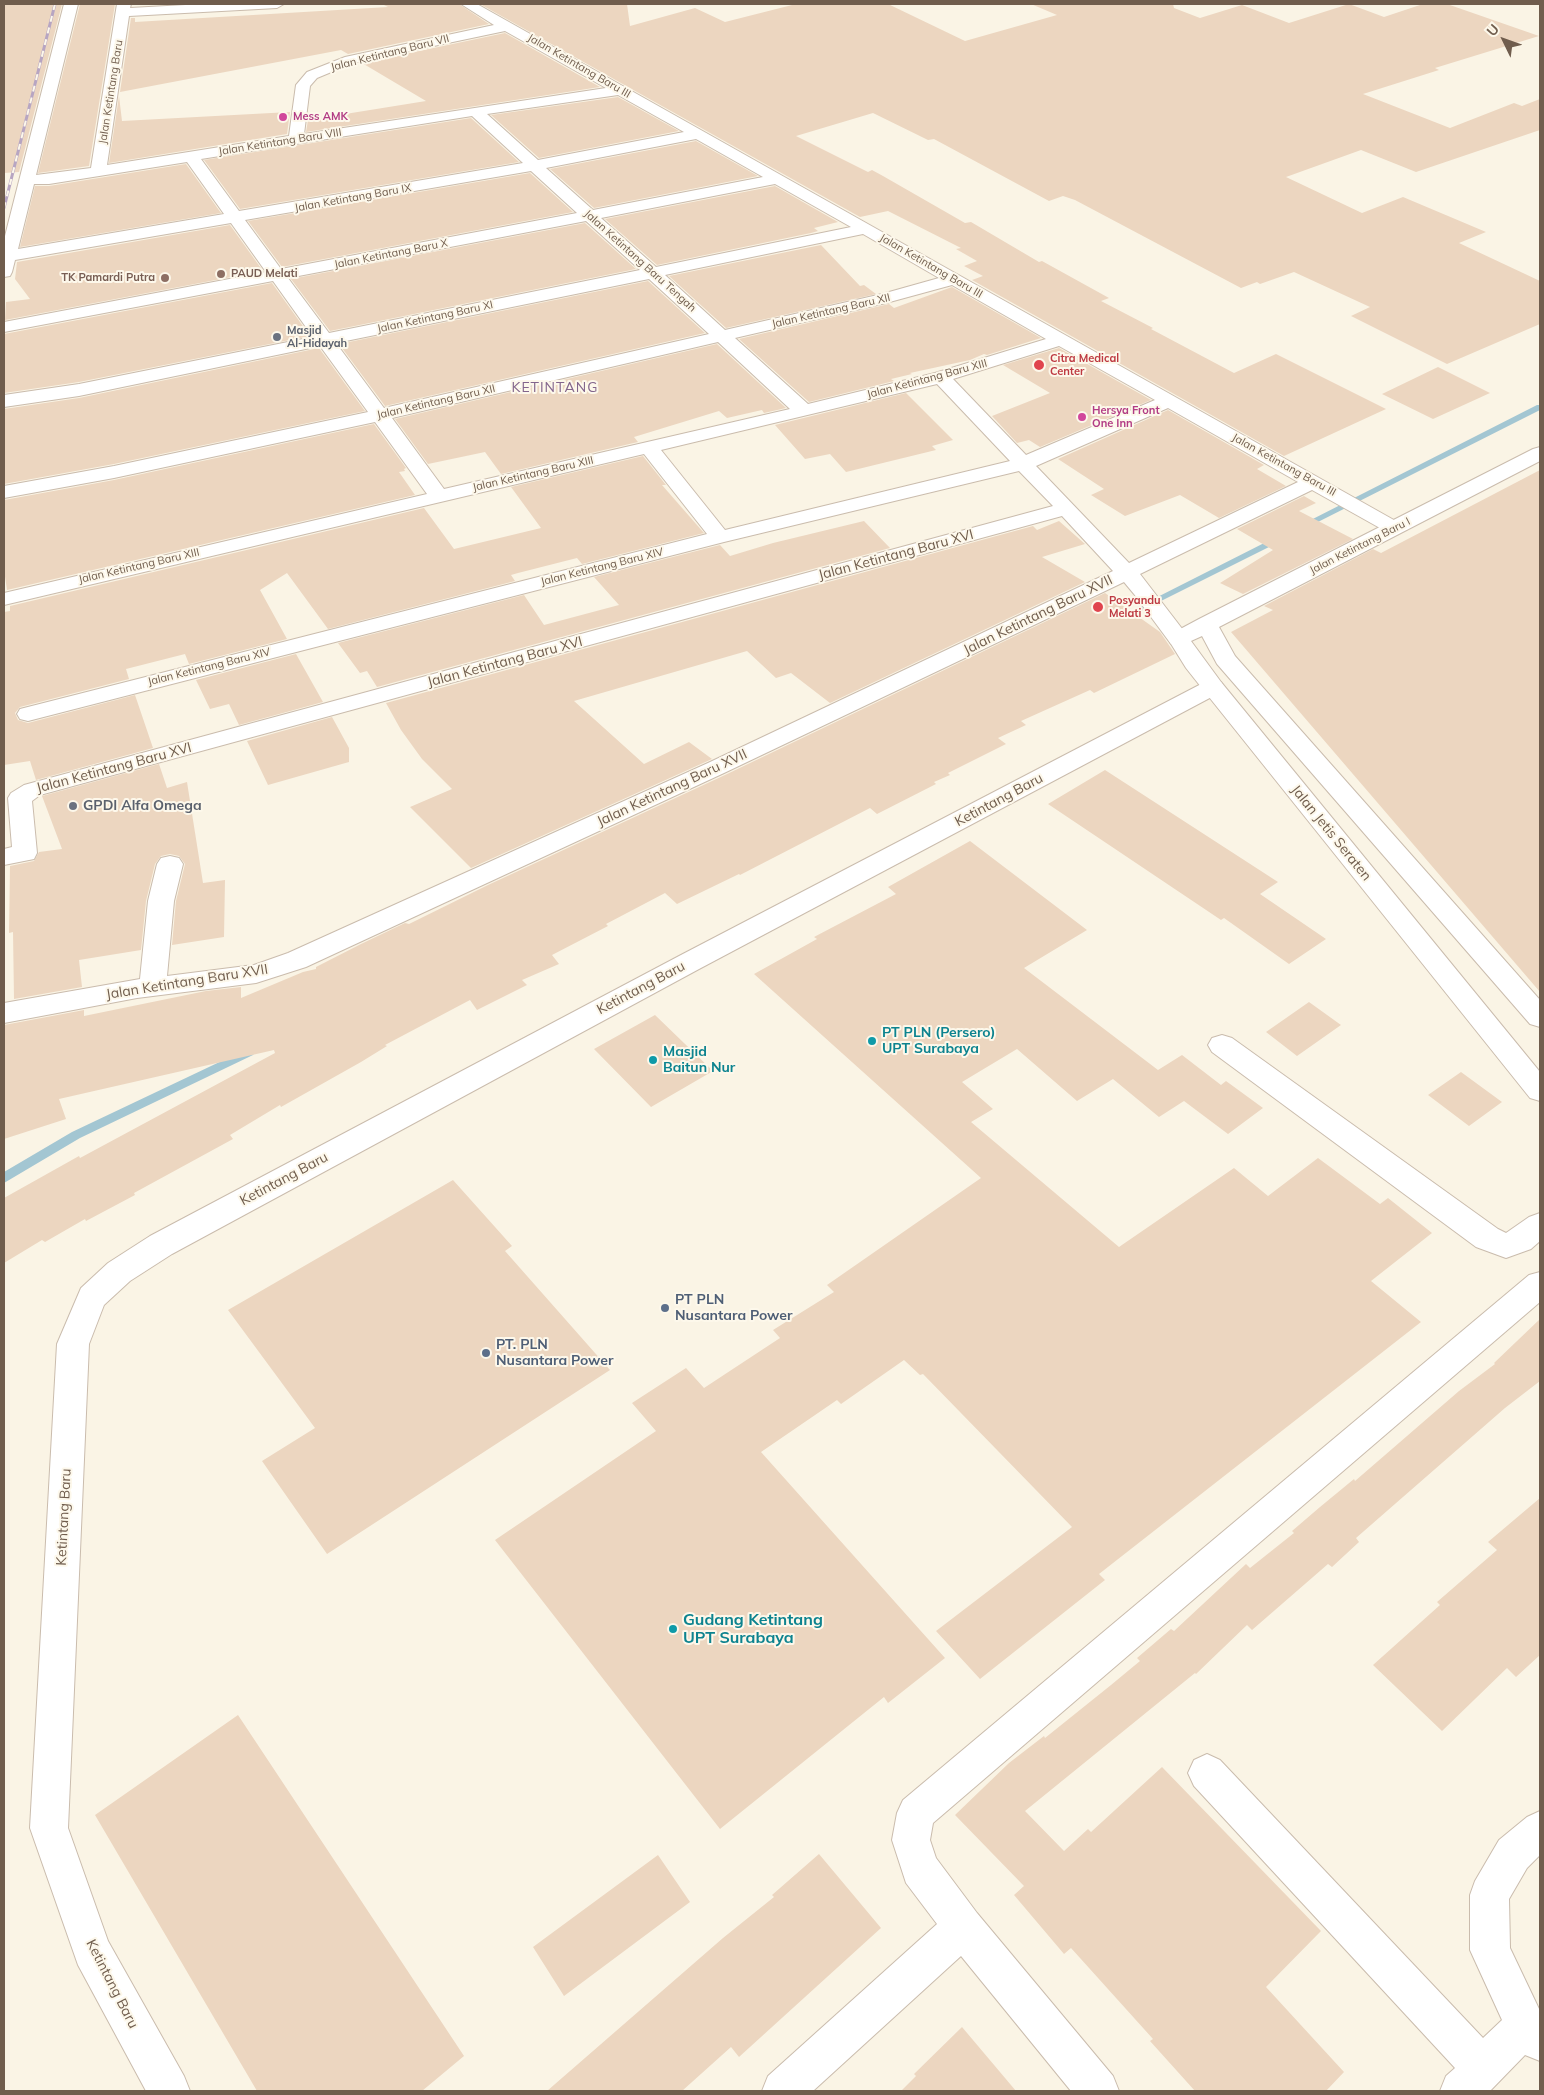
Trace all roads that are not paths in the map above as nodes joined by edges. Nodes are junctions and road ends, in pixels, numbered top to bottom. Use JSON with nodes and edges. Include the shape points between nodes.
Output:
{"nodes":[{"id":1,"x":71,"y":4,"type":"edge"},
{"id":2,"x":277,"y":4,"type":"edge"},
{"id":3,"x":468,"y":4,"type":"edge"},
{"id":4,"x":124,"y":8,"type":"edge"},
{"id":5,"x":508,"y":26,"type":"junction"},
{"id":6,"x":621,"y":90,"type":"junction"},
{"id":7,"x":475,"y":111,"type":"junction"},
{"id":8,"x":698,"y":134,"type":"junction"},
{"id":9,"x":296,"y":140,"type":"junction"},
{"id":10,"x":191,"y":157,"type":"junction"},
{"id":11,"x":536,"y":166,"type":"junction"},
{"id":12,"x":98,"y":171,"type":"junction"},
{"id":13,"x":778,"y":179,"type":"junction"},
{"id":14,"x":28,"y":180,"type":"junction"},
{"id":15,"x":590,"y":215,"type":"junction"},
{"id":16,"x":236,"y":218,"type":"junction"},
{"id":17,"x":866,"y":229,"type":"junction"},
{"id":18,"x":8,"y":256,"type":"junction"},
{"id":19,"x":4,"y":273,"type":"edge"},
{"id":20,"x":653,"y":273,"type":"junction"},
{"id":21,"x":278,"y":275,"type":"junction"},
{"id":22,"x":954,"y":279,"type":"junction"},
{"id":23,"x":4,"y":327,"type":"edge"},
{"id":24,"x":722,"y":336,"type":"junction"},
{"id":25,"x":325,"y":340,"type":"junction"},
{"id":26,"x":1060,"y":340,"type":"junction"},
{"id":27,"x":941,"y":377,"type":"junction"},
{"id":28,"x":4,"y":401,"type":"edge"},
{"id":29,"x":1169,"y":401,"type":"junction"},
{"id":30,"x":804,"y":411,"type":"junction"},
{"id":31,"x":380,"y":415,"type":"junction"},
{"id":32,"x":648,"y":448,"type":"junction"},
{"id":33,"x":1540,"y":453,"type":"edge"},
{"id":34,"x":1023,"y":464,"type":"junction"},
{"id":35,"x":1313,"y":482,"type":"junction"},
{"id":36,"x":4,"y":492,"type":"edge"},
{"id":37,"x":439,"y":496,"type":"junction"},
{"id":38,"x":1066,"y":509,"type":"junction"},
{"id":39,"x":1394,"y":528,"type":"junction"},
{"id":40,"x":720,"y":537,"type":"junction"},
{"id":41,"x":1134,"y":581,"type":"junction"},
{"id":42,"x":4,"y":599,"type":"edge"},
{"id":43,"x":1207,"y":624,"type":"junction"},
{"id":44,"x":1174,"y":632,"type":"junction"},
{"id":45,"x":1213,"y":687,"type":"junction"},
{"id":46,"x":28,"y":714,"type":"dead end"},
{"id":47,"x":4,"y":857,"type":"edge"},
{"id":48,"x":170,"y":864,"type":"dead end"},
{"id":49,"x":153,"y":987,"type":"junction"},
{"id":50,"x":4,"y":1013,"type":"edge"},
{"id":51,"x":1540,"y":1017,"type":"edge"},
{"id":52,"x":1222,"y":1045,"type":"dead end"},
{"id":53,"x":1540,"y":1091,"type":"edge"},
{"id":54,"x":1540,"y":1225,"type":"edge"},
{"id":55,"x":1540,"y":1284,"type":"edge"},
{"id":56,"x":1207,"y":1773,"type":"dead end"},
{"id":57,"x":1540,"y":1830,"type":"edge"},
{"id":58,"x":963,"y":1927,"type":"junction"},
{"id":59,"x":1533,"y":2033,"type":"edge"},
{"id":60,"x":1472,"y":2080,"type":"edge"},
{"id":61,"x":169,"y":2091,"type":"edge"},
{"id":62,"x":783,"y":2091,"type":"edge"},
{"id":63,"x":1098,"y":2091,"type":"edge"}],
"edges":[{"from":1,"to":14,"type":"street"},
{"from":2,"to":4,"type":"street","name":"Jalan Ketintang Baru"},
{"from":3,"to":5,"type":"street","name":"Jalan Ketintang Baru III"},
{"from":4,"to":12,"type":"street","name":"Jalan Ketintang Baru"},
{"from":5,"to":6,"type":"street","name":"Jalan Ketintang Baru III"},
{"from":5,"to":9,"type":"street","name":"Jalan Ketintang Baru VII","via":[[350,60],[312,75],[303,85]]},
{"from":6,"to":7,"type":"street","name":"Jalan Ketintang Baru VIII"},
{"from":6,"to":8,"type":"street","name":"Jalan Ketintang Baru III"},
{"from":7,"to":9,"type":"street","name":"Jalan Ketintang Baru VIII"},
{"from":7,"to":11,"type":"street","name":"Jalan Ketintang Baru Tengah"},
{"from":8,"to":11,"type":"street","name":"Jalan Ketintang Baru IX"},
{"from":8,"to":13,"type":"street","name":"Jalan Ketintang Baru III"},
{"from":9,"to":10,"type":"street","name":"Jalan Ketintang Baru VIII"},
{"from":10,"to":12,"type":"street","name":"Jalan Ketintang Baru VIII"},
{"from":10,"to":16,"type":"street"},
{"from":11,"to":15,"type":"street","name":"Jalan Ketintang Baru Tengah"},
{"from":11,"to":16,"type":"street","name":"Jalan Ketintang Baru IX"},
{"from":12,"to":14,"type":"street","name":"Jalan Ketintang Baru VIII"},
{"from":13,"to":15,"type":"street","name":"Jalan Ketintang Baru X"},
{"from":13,"to":17,"type":"street","name":"Jalan Ketintang Baru III"},
{"from":14,"to":18,"type":"street"},
{"from":15,"to":20,"type":"street","name":"Jalan Ketintang Baru Tengah"},
{"from":15,"to":21,"type":"street","name":"Jalan Ketintang Baru X"},
{"from":16,"to":18,"type":"street","name":"Jalan Ketintang Baru IX"},
{"from":16,"to":21,"type":"street"},
{"from":17,"to":20,"type":"street","name":"Jalan Ketintang Baru XI"},
{"from":17,"to":22,"type":"street","name":"Jalan Ketintang Baru III"},
{"from":18,"to":19,"type":"street"},
{"from":20,"to":24,"type":"street","name":"Jalan Ketintang Baru Tengah"},
{"from":20,"to":25,"type":"street","name":"Jalan Ketintang Baru XI"},
{"from":21,"to":23,"type":"street","name":"Jalan Ketintang Baru X"},
{"from":21,"to":25,"type":"street"},
{"from":22,"to":24,"type":"street","name":"Jalan Ketintang Baru XII"},
{"from":22,"to":26,"type":"street","name":"Jalan Ketintang Baru III"},
{"from":24,"to":30,"type":"street","name":"Jalan Ketintang Baru Tengah"},
{"from":24,"to":31,"type":"street","name":"Jalan Ketintang Baru XII"},
{"from":25,"to":28,"type":"street","name":"Jalan Ketintang Baru XI","via":[[79,390]]},
{"from":25,"to":31,"type":"street"},
{"from":26,"to":27,"type":"street","name":"Jalan Ketintang Baru XIII"},
{"from":26,"to":29,"type":"street","name":"Jalan Ketintang Baru III"},
{"from":27,"to":30,"type":"street","name":"Jalan Ketintang Baru XIII"},
{"from":27,"to":34,"type":"street","name":"Jalan Jetis Seraten"},
{"from":29,"to":34,"type":"street","name":"Jalan Ketintang Baru XIV"},
{"from":29,"to":35,"type":"street","name":"Jalan Ketintang Baru III"},
{"from":30,"to":32,"type":"street","name":"Jalan Ketintang Baru XIII"},
{"from":31,"to":36,"type":"street","name":"Jalan Ketintang Baru XII"},
{"from":31,"to":37,"type":"street"},
{"from":32,"to":37,"type":"street","name":"Jalan Ketintang Baru XIII"},
{"from":32,"to":40,"type":"street"},
{"from":33,"to":39,"type":"street","name":"Jalan Ketintang Baru I"},
{"from":34,"to":38,"type":"street","name":"Jalan Jetis Seraten"},
{"from":34,"to":40,"type":"street","name":"Jalan Ketintang Baru XIV"},
{"from":35,"to":39,"type":"street","name":"Jalan Ketintang Baru III"},
{"from":35,"to":41,"type":"street","name":"Jalan Ketintang Baru XVII"},
{"from":37,"to":42,"type":"street","name":"Jalan Ketintang Baru XIII"},
{"from":38,"to":41,"type":"street","name":"Jalan Jetis Seraten"},
{"from":38,"to":47,"type":"street","name":"Jalan Ketintang Baru XVI","via":[[32,790],[20,798],[25,853]]},
{"from":39,"to":43,"type":"street","name":"Jalan Ketintang Baru I"},
{"from":40,"to":46,"type":"street","name":"Jalan Ketintang Baru XIV"},
{"from":41,"to":44,"type":"street","name":"Jalan Jetis Seraten"},
{"from":41,"to":49,"type":"street","name":"Jalan Ketintang Baru XVII","via":[[297,960],[256,974]]},
{"from":43,"to":44,"type":"street","name":"Jalan Ketintang Baru I"},
{"from":43,"to":51,"type":"street","via":[[1225,659]]},
{"from":44,"to":45,"type":"street","name":"Jalan Jetis Seraten"},
{"from":45,"to":53,"type":"street","name":"Jalan Jetis Seraten"},
{"from":45,"to":61,"type":"street","name":"Ketintang Baru","via":[[160,1245],[119,1272],[92,1297],[73,1344],[49,1828],[92,1951]]},
{"from":48,"to":49,"type":"street","via":[[162,901]]},
{"from":49,"to":50,"type":"street","name":"Jalan Ketintang Baru XVII"},
{"from":52,"to":54,"type":"street","via":[[1488,1238],[1506,1246]]},
{"from":55,"to":58,"type":"street","via":[[916,1813],[911,1840],[920,1869]]},
{"from":56,"to":60,"type":"street"},
{"from":57,"to":59,"type":"street","via":[[1513,1854],[1489,1895],[1490,1950]]},
{"from":58,"to":62,"type":"street"},
{"from":58,"to":63,"type":"street"},
{"from":59,"to":60,"type":"street"}]}
